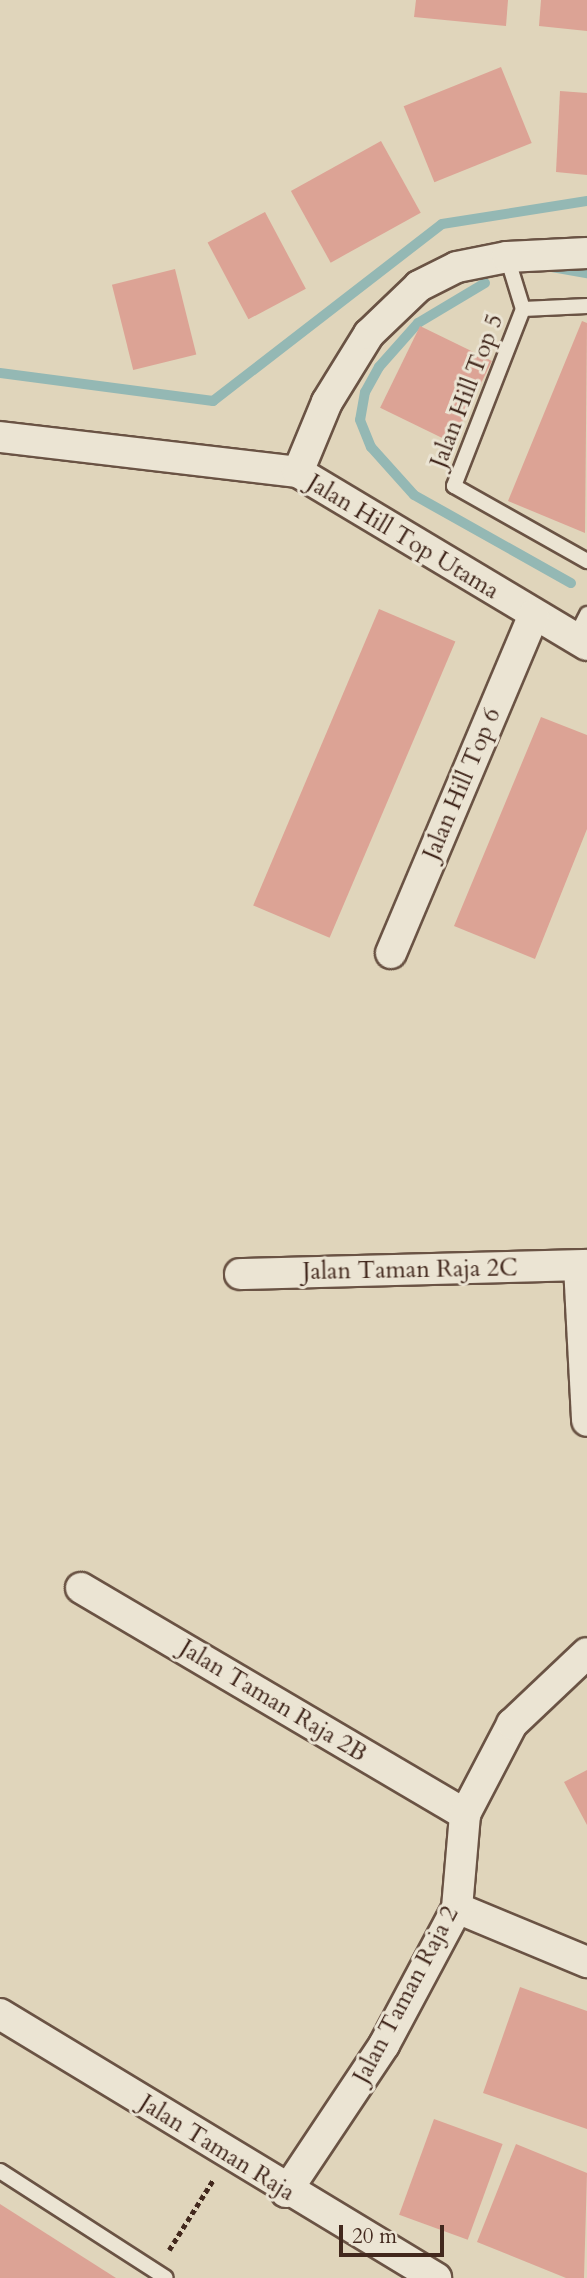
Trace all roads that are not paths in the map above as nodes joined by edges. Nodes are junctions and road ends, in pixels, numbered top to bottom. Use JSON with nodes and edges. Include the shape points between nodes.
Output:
{"nodes":[{"id":1,"x":587,"y":253,"type":"edge"},
{"id":2,"x":507,"y":257,"type":"junction"},
{"id":3,"x":587,"y":306,"type":"edge"},
{"id":4,"x":523,"y":309,"type":"junction"},
{"id":5,"x":0,"y":437,"type":"edge"},
{"id":6,"x":298,"y":472,"type":"junction"},
{"id":7,"x":587,"y":561,"type":"edge"},
{"id":8,"x":534,"y":615,"type":"junction"},
{"id":9,"x":583,"y":633,"type":"edge"},
{"id":10,"x":391,"y":953,"type":"dead end"},
{"id":11,"x":583,"y":1266,"type":"edge"},
{"id":12,"x":240,"y":1274,"type":"dead end"},
{"id":13,"x":587,"y":1421,"type":"edge"},
{"id":14,"x":81,"y":1588,"type":"dead end"},
{"id":15,"x":587,"y":1653,"type":"edge"},
{"id":16,"x":465,"y":1814,"type":"junction"},
{"id":17,"x":457,"y":1909,"type":"junction"},
{"id":18,"x":587,"y":1962,"type":"edge"},
{"id":19,"x":0,"y":2014,"type":"edge"},
{"id":20,"x":0,"y":2171,"type":"edge"},
{"id":21,"x":286,"y":2192,"type":"junction"},
{"id":22,"x":161,"y":2275,"type":"edge"},
{"id":23,"x":436,"y":2278,"type":"edge"}],
"edges":[{"from":1,"to":2,"type":"street"},
{"from":2,"to":4,"type":"lane"},
{"from":2,"to":6,"type":"street","via":[[457,267],[419,286],[369,334],[327,401]]},
{"from":3,"to":4,"type":"lane","name":"Jalan Hill Top 5"},
{"from":4,"to":7,"type":"lane","name":"Jalan Hill Top 5","via":[[454,486]]},
{"from":5,"to":6,"type":"street","name":"Jalan Hill Top Utama"},
{"from":6,"to":8,"type":"street","name":"Jalan Hill Top Utama"},
{"from":8,"to":9,"type":"street","name":"Jalan Hill Top Utama"},
{"from":8,"to":10,"type":"street","name":"Jalan Hill Top 6"},
{"from":11,"to":12,"type":"street","name":"Jalan Taman Raja 2C"},
{"from":11,"to":13,"type":"street","name":"Jalan Taman Raja 2C"},
{"from":14,"to":16,"type":"street","name":"Jalan Taman Raja 2B"},
{"from":15,"to":16,"type":"street","name":"Jalan Taman Raja 2","via":[[512,1724]]},
{"from":16,"to":17,"type":"street","name":"Jalan Taman Raja 2"},
{"from":17,"to":18,"type":"street"},
{"from":17,"to":21,"type":"street","name":"Jalan Taman Raja 2","via":[[384,2045]]},
{"from":19,"to":21,"type":"street","name":"Jalan Taman Raja"},
{"from":20,"to":22,"type":"lane"},
{"from":21,"to":23,"type":"street","name":"Jalan Taman Raja"}]}
